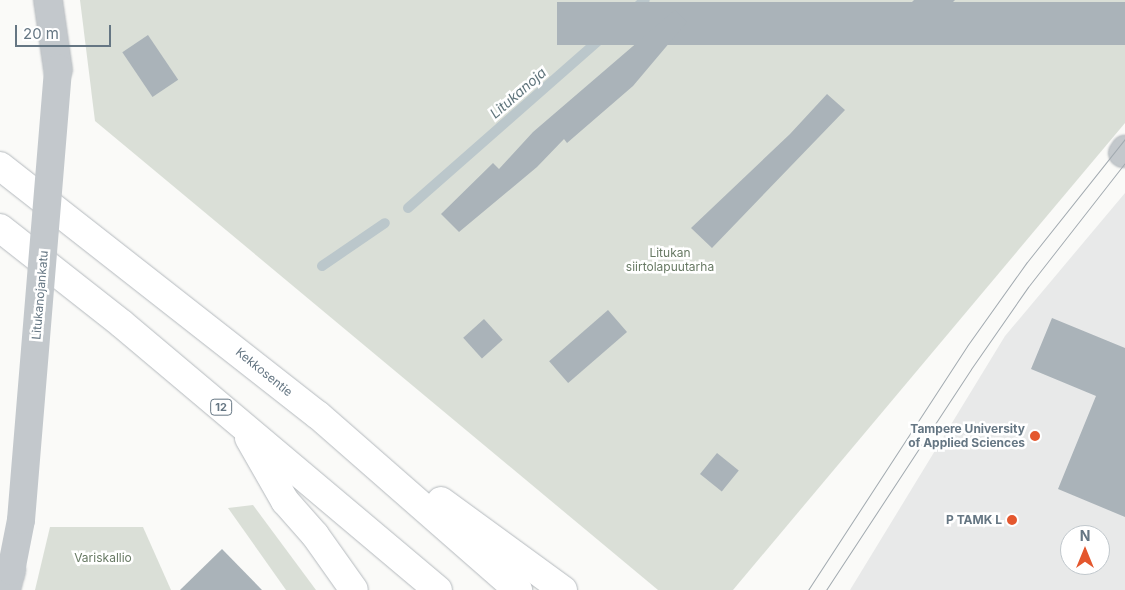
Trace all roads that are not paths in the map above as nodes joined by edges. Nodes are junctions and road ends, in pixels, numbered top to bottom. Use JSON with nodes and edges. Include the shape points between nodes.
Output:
{"nodes":[{"id":1,"x":48,"y":0,"type":"edge"},
{"id":2,"x":0,"y":166,"type":"edge"},
{"id":3,"x":0,"y":228,"type":"edge"},
{"id":4,"x":318,"y":415,"type":"junction"},
{"id":5,"x":239,"y":422,"type":"junction"},
{"id":6,"x":8,"y":581,"type":"edge"},
{"id":7,"x":354,"y":590,"type":"edge"},
{"id":8,"x":438,"y":590,"type":"edge"},
{"id":9,"x":518,"y":590,"type":"edge"},
{"id":10,"x":563,"y":590,"type":"edge"}],
"edges":[{"from":1,"to":6,"type":"street","name":"Litukanojankatu","bridge":true,"via":[[58,68],[21,520]]},
{"from":2,"to":4,"type":"highway","name":"Kekkosentie"},
{"from":3,"to":5,"type":"highway","number":"12"},
{"from":4,"to":9,"type":"highway","name":"Kekkosentie"},
{"from":4,"to":10,"type":"highway"},
{"from":5,"to":7,"type":"highway","via":[[285,502],[326,549]]},
{"from":5,"to":8,"type":"highway","number":"12"}]}
